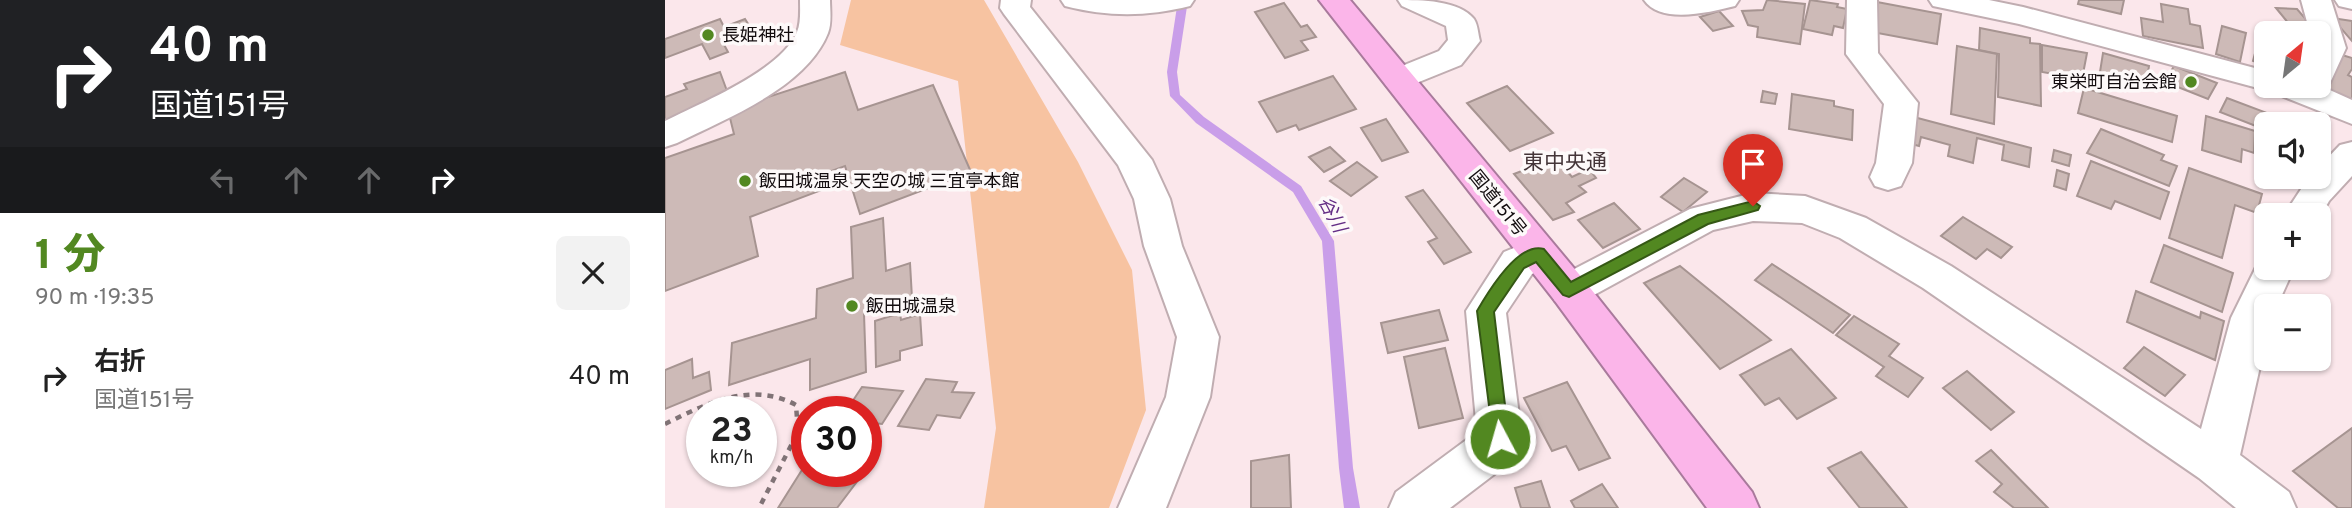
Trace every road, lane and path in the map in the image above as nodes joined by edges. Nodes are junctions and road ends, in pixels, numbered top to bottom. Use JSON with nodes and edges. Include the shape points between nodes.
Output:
{"nodes":[{"id":1,"x":815,"y":0,"type":"edge"},
{"id":2,"x":1016,"y":0,"type":"edge"},
{"id":3,"x":1076,"y":0,"type":"edge"},
{"id":4,"x":1334,"y":0,"type":"edge"},
{"id":5,"x":1413,"y":0,"type":"edge"},
{"id":6,"x":1659,"y":0,"type":"edge"},
{"id":7,"x":1724,"y":0,"type":"edge"},
{"id":8,"x":1862,"y":0,"type":"edge"},
{"id":9,"x":1944,"y":0,"type":"edge"},
{"id":10,"x":2316,"y":0,"type":"edge"},
{"id":11,"x":1171,"y":2,"type":"edge"},
{"id":12,"x":2322,"y":21,"type":"edge"},
{"id":13,"x":1398,"y":79,"type":"junction"},
{"id":14,"x":2254,"y":79,"type":"edge"},
{"id":15,"x":2327,"y":98,"type":"edge"},
{"id":16,"x":2352,"y":113,"type":"edge"},
{"id":17,"x":665,"y":135,"type":"edge"},
{"id":18,"x":2352,"y":154,"type":"edge"},
{"id":19,"x":1888,"y":177,"type":"dead end"},
{"id":20,"x":2309,"y":203,"type":"edge"},
{"id":21,"x":1538,"y":253,"type":"junction"},
{"id":22,"x":2269,"y":280,"type":"edge"},
{"id":23,"x":1569,"y":290,"type":"junction"},
{"id":24,"x":665,"y":424,"type":"edge"},
{"id":25,"x":2215,"y":463,"type":"junction"},
{"id":26,"x":759,"y":508,"type":"edge"},
{"id":27,"x":1142,"y":508,"type":"edge"},
{"id":28,"x":1413,"y":508,"type":"edge"},
{"id":29,"x":1735,"y":508,"type":"edge"},
{"id":30,"x":2272,"y":508,"type":"edge"}],
"edges":[{"from":1,"to":17,"type":"street","via":[[814,30],[801,54],[756,89]]},
{"from":2,"to":27,"type":"street","via":[[1015,8],[1134,160],[1152,199],[1163,246],[1198,337],[1188,397]]},
{"from":3,"to":11,"type":"street","via":[[1116,7]]},
{"from":4,"to":13,"type":"highway","name":"国道151号"},
{"from":5,"to":13,"type":"street","via":[[1461,22],[1464,41],[1450,58]]},
{"from":6,"to":7,"type":"street","via":[[1677,6]]},
{"from":8,"to":19,"type":"street","via":[[1861,54],[1901,103]]},
{"from":9,"to":14,"type":"street","via":[[2023,16]]},
{"from":10,"to":12,"type":"street"},
{"from":13,"to":21,"type":"highway","name":"国道151号"},
{"from":15,"to":16,"type":"street"},
{"from":18,"to":20,"type":"street"},
{"from":21,"to":23,"type":"highway","name":"国道151号"},
{"from":21,"to":28,"type":"street","via":[[1518,263],[1486,311],[1500,439]]},
{"from":22,"to":25,"type":"street","via":[[2251,318]]},
{"from":23,"to":25,"type":"street","via":[[1703,219],[1753,206],[1805,210],[1853,228],[1937,277]]},
{"from":23,"to":29,"type":"highway","name":"国道151号"},
{"from":24,"to":26,"type":"path","via":[[737,396],[775,394],[796,405],[798,432]]},
{"from":25,"to":30,"type":"street"}]}
